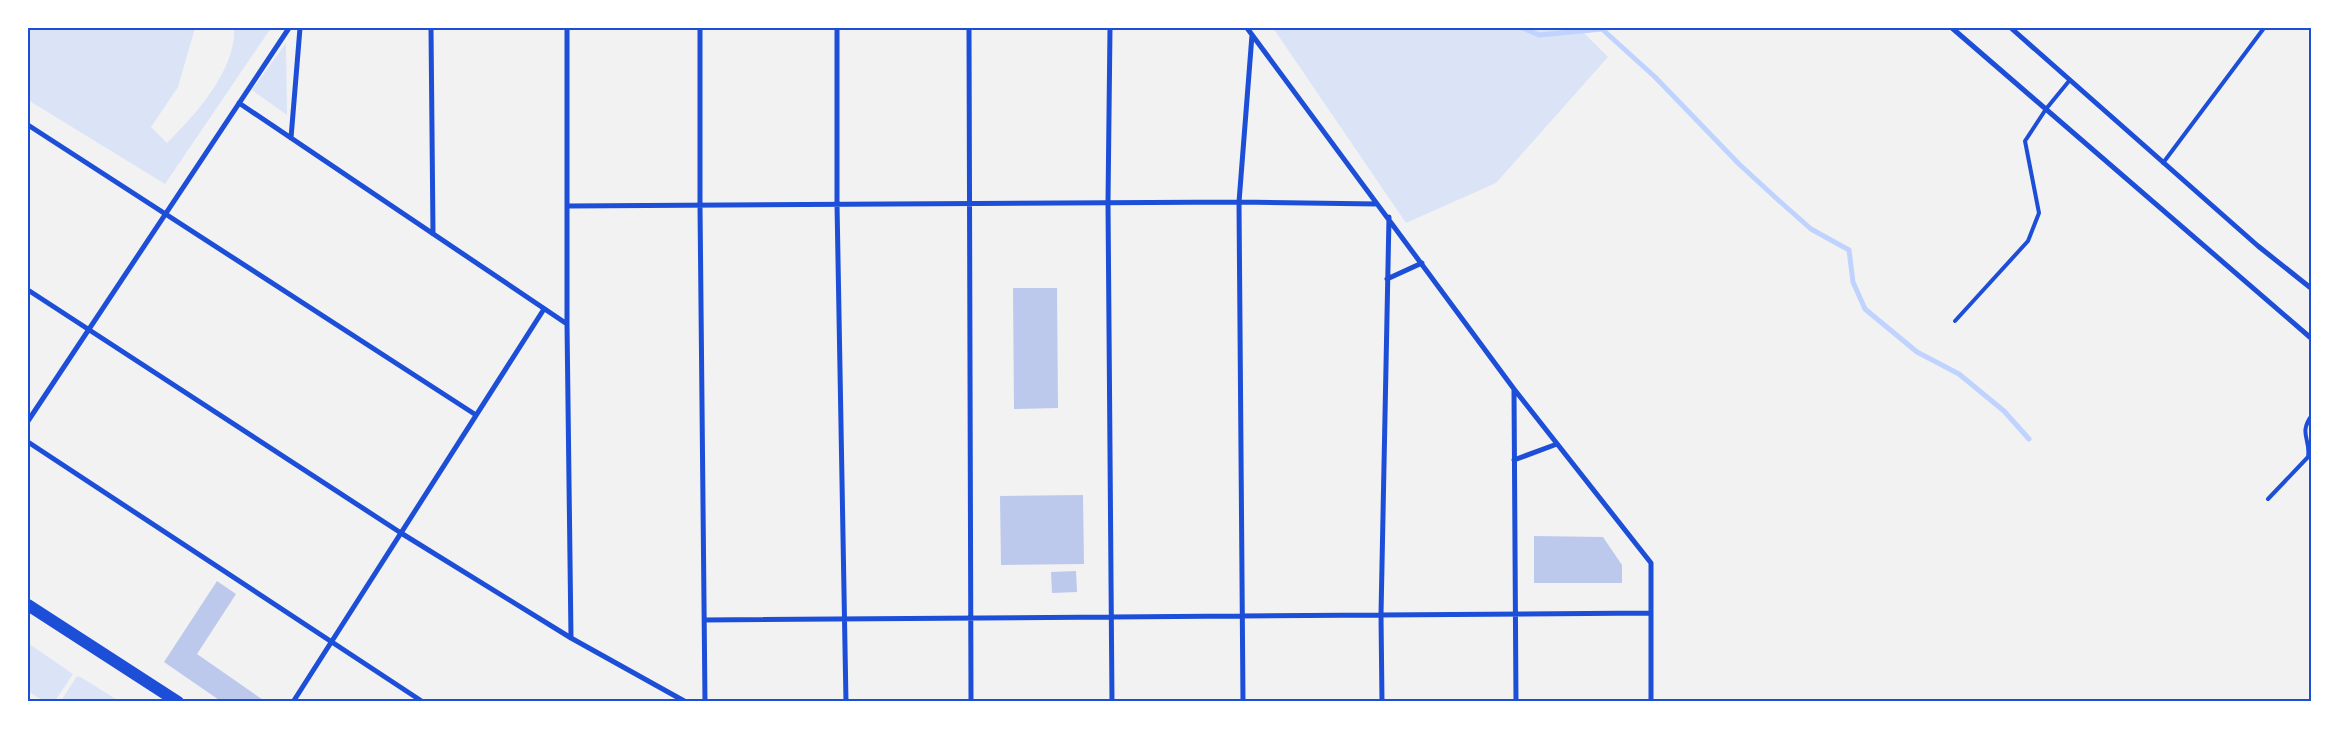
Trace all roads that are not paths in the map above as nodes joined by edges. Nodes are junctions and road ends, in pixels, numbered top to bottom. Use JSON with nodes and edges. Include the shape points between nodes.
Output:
{"nodes":[{"id":1,"x":289,"y":28,"type":"edge"},
{"id":2,"x":300,"y":28,"type":"edge"},
{"id":3,"x":430,"y":28,"type":"edge"},
{"id":4,"x":567,"y":28,"type":"edge"},
{"id":5,"x":700,"y":28,"type":"edge"},
{"id":6,"x":838,"y":28,"type":"edge"},
{"id":7,"x":969,"y":28,"type":"edge"},
{"id":8,"x":1110,"y":28,"type":"edge"},
{"id":9,"x":1246,"y":28,"type":"edge"},
{"id":10,"x":1952,"y":28,"type":"edge"},
{"id":11,"x":2011,"y":28,"type":"edge"},
{"id":12,"x":2264,"y":28,"type":"edge"},
{"id":13,"x":1252,"y":35,"type":"junction"},
{"id":14,"x":2069,"y":81,"type":"junction"},
{"id":15,"x":239,"y":103,"type":"junction"},
{"id":16,"x":2046,"y":109,"type":"junction"},
{"id":17,"x":28,"y":125,"type":"edge"},
{"id":18,"x":291,"y":138,"type":"junction"},
{"id":19,"x":2163,"y":163,"type":"junction"},
{"id":20,"x":1108,"y":202,"type":"junction"},
{"id":21,"x":1239,"y":202,"type":"junction"},
{"id":22,"x":970,"y":203,"type":"junction"},
{"id":23,"x":837,"y":204,"type":"junction"},
{"id":24,"x":1377,"y":204,"type":"junction"},
{"id":25,"x":700,"y":205,"type":"junction"},
{"id":26,"x":568,"y":206,"type":"junction"},
{"id":27,"x":165,"y":214,"type":"junction"},
{"id":28,"x":1389,"y":217,"type":"junction"},
{"id":29,"x":433,"y":234,"type":"junction"},
{"id":30,"x":1422,"y":263,"type":"junction"},
{"id":31,"x":1387,"y":279,"type":"junction"},
{"id":32,"x":2312,"y":289,"type":"edge"},
{"id":33,"x":28,"y":290,"type":"edge"},
{"id":34,"x":544,"y":309,"type":"junction"},
{"id":35,"x":1955,"y":321,"type":"dead end"},
{"id":36,"x":567,"y":324,"type":"junction"},
{"id":37,"x":88,"y":330,"type":"junction"},
{"id":38,"x":2312,"y":339,"type":"edge"},
{"id":39,"x":1514,"y":389,"type":"junction"},
{"id":40,"x":476,"y":415,"type":"junction"},
{"id":41,"x":2312,"y":416,"type":"edge"},
{"id":42,"x":28,"y":421,"type":"edge"},
{"id":43,"x":28,"y":442,"type":"edge"},
{"id":44,"x":1557,"y":444,"type":"junction"},
{"id":45,"x":1514,"y":460,"type":"junction"},
{"id":46,"x":2268,"y":499,"type":"dead end"},
{"id":47,"x":401,"y":533,"type":"junction"},
{"id":48,"x":28,"y":604,"type":"edge"},
{"id":49,"x":1650,"y":613,"type":"junction"},
{"id":50,"x":1516,"y":614,"type":"junction"},
{"id":51,"x":1381,"y":615,"type":"junction"},
{"id":52,"x":1242,"y":616,"type":"junction"},
{"id":53,"x":1112,"y":617,"type":"junction"},
{"id":54,"x":971,"y":618,"type":"junction"},
{"id":55,"x":844,"y":619,"type":"junction"},
{"id":56,"x":704,"y":620,"type":"junction"},
{"id":57,"x":571,"y":638,"type":"junction"},
{"id":58,"x":332,"y":641,"type":"junction"},
{"id":59,"x":178,"y":702,"type":"edge"},
{"id":60,"x":293,"y":702,"type":"edge"},
{"id":61,"x":423,"y":702,"type":"edge"},
{"id":62,"x":686,"y":702,"type":"edge"},
{"id":63,"x":705,"y":702,"type":"edge"},
{"id":64,"x":846,"y":702,"type":"edge"},
{"id":65,"x":971,"y":702,"type":"edge"},
{"id":66,"x":1112,"y":702,"type":"edge"},
{"id":67,"x":1244,"y":702,"type":"edge"},
{"id":68,"x":1382,"y":702,"type":"edge"},
{"id":69,"x":1516,"y":702,"type":"edge"},
{"id":70,"x":1651,"y":702,"type":"edge"}],
"edges":[{"from":1,"to":15,"type":"street"},
{"from":2,"to":18,"type":"street"},
{"from":3,"to":29,"type":"street"},
{"from":4,"to":26,"type":"street"},
{"from":5,"to":25,"type":"street"},
{"from":6,"to":23,"type":"street"},
{"from":7,"to":22,"type":"street"},
{"from":8,"to":20,"type":"street"},
{"from":9,"to":13,"type":"street"},
{"from":10,"to":16,"type":"street"},
{"from":11,"to":14,"type":"street"},
{"from":12,"to":19,"type":"lane"},
{"from":13,"to":21,"type":"street"},
{"from":13,"to":24,"type":"street"},
{"from":14,"to":16,"type":"lane"},
{"from":14,"to":19,"type":"street"},
{"from":15,"to":18,"type":"street"},
{"from":15,"to":27,"type":"street"},
{"from":16,"to":35,"type":"lane","via":[[2026,141],[2039,213],[2028,241]]},
{"from":16,"to":38,"type":"street"},
{"from":17,"to":27,"type":"street"},
{"from":18,"to":29,"type":"street"},
{"from":19,"to":32,"type":"street"},
{"from":20,"to":21,"type":"street"},
{"from":20,"to":22,"type":"street"},
{"from":20,"to":53,"type":"street"},
{"from":21,"to":24,"type":"street"},
{"from":21,"to":52,"type":"street"},
{"from":22,"to":23,"type":"street"},
{"from":22,"to":54,"type":"street"},
{"from":23,"to":25,"type":"street"},
{"from":23,"to":55,"type":"street"},
{"from":24,"to":28,"type":"street"},
{"from":25,"to":26,"type":"street"},
{"from":25,"to":56,"type":"street"},
{"from":26,"to":36,"type":"street"},
{"from":27,"to":37,"type":"street"},
{"from":27,"to":40,"type":"street"},
{"from":28,"to":30,"type":"street"},
{"from":28,"to":31,"type":"street"},
{"from":29,"to":34,"type":"street"},
{"from":30,"to":31,"type":"street"},
{"from":30,"to":39,"type":"street"},
{"from":31,"to":51,"type":"street"},
{"from":33,"to":37,"type":"street"},
{"from":34,"to":36,"type":"street"},
{"from":34,"to":40,"type":"street"},
{"from":36,"to":57,"type":"street"},
{"from":37,"to":42,"type":"street"},
{"from":37,"to":47,"type":"street"},
{"from":39,"to":44,"type":"street"},
{"from":39,"to":45,"type":"street"},
{"from":40,"to":47,"type":"street"},
{"from":41,"to":46,"type":"lane","via":[[2304,432],[2310,450],[2308,457]]},
{"from":43,"to":58,"type":"street"},
{"from":44,"to":45,"type":"street"},
{"from":44,"to":49,"type":"street","via":[[1651,563]]},
{"from":45,"to":50,"type":"street"},
{"from":47,"to":57,"type":"street"},
{"from":47,"to":58,"type":"street"},
{"from":48,"to":59,"type":"main road"},
{"from":49,"to":50,"type":"street"},
{"from":49,"to":70,"type":"street"},
{"from":50,"to":51,"type":"street"},
{"from":50,"to":69,"type":"street"},
{"from":51,"to":52,"type":"street"},
{"from":51,"to":68,"type":"street"},
{"from":52,"to":53,"type":"street"},
{"from":52,"to":67,"type":"street"},
{"from":53,"to":54,"type":"street"},
{"from":53,"to":66,"type":"street"},
{"from":54,"to":55,"type":"street"},
{"from":54,"to":65,"type":"street"},
{"from":55,"to":56,"type":"street"},
{"from":55,"to":64,"type":"street"},
{"from":56,"to":63,"type":"street"},
{"from":57,"to":62,"type":"street"},
{"from":58,"to":60,"type":"street"},
{"from":58,"to":61,"type":"street"}]}
